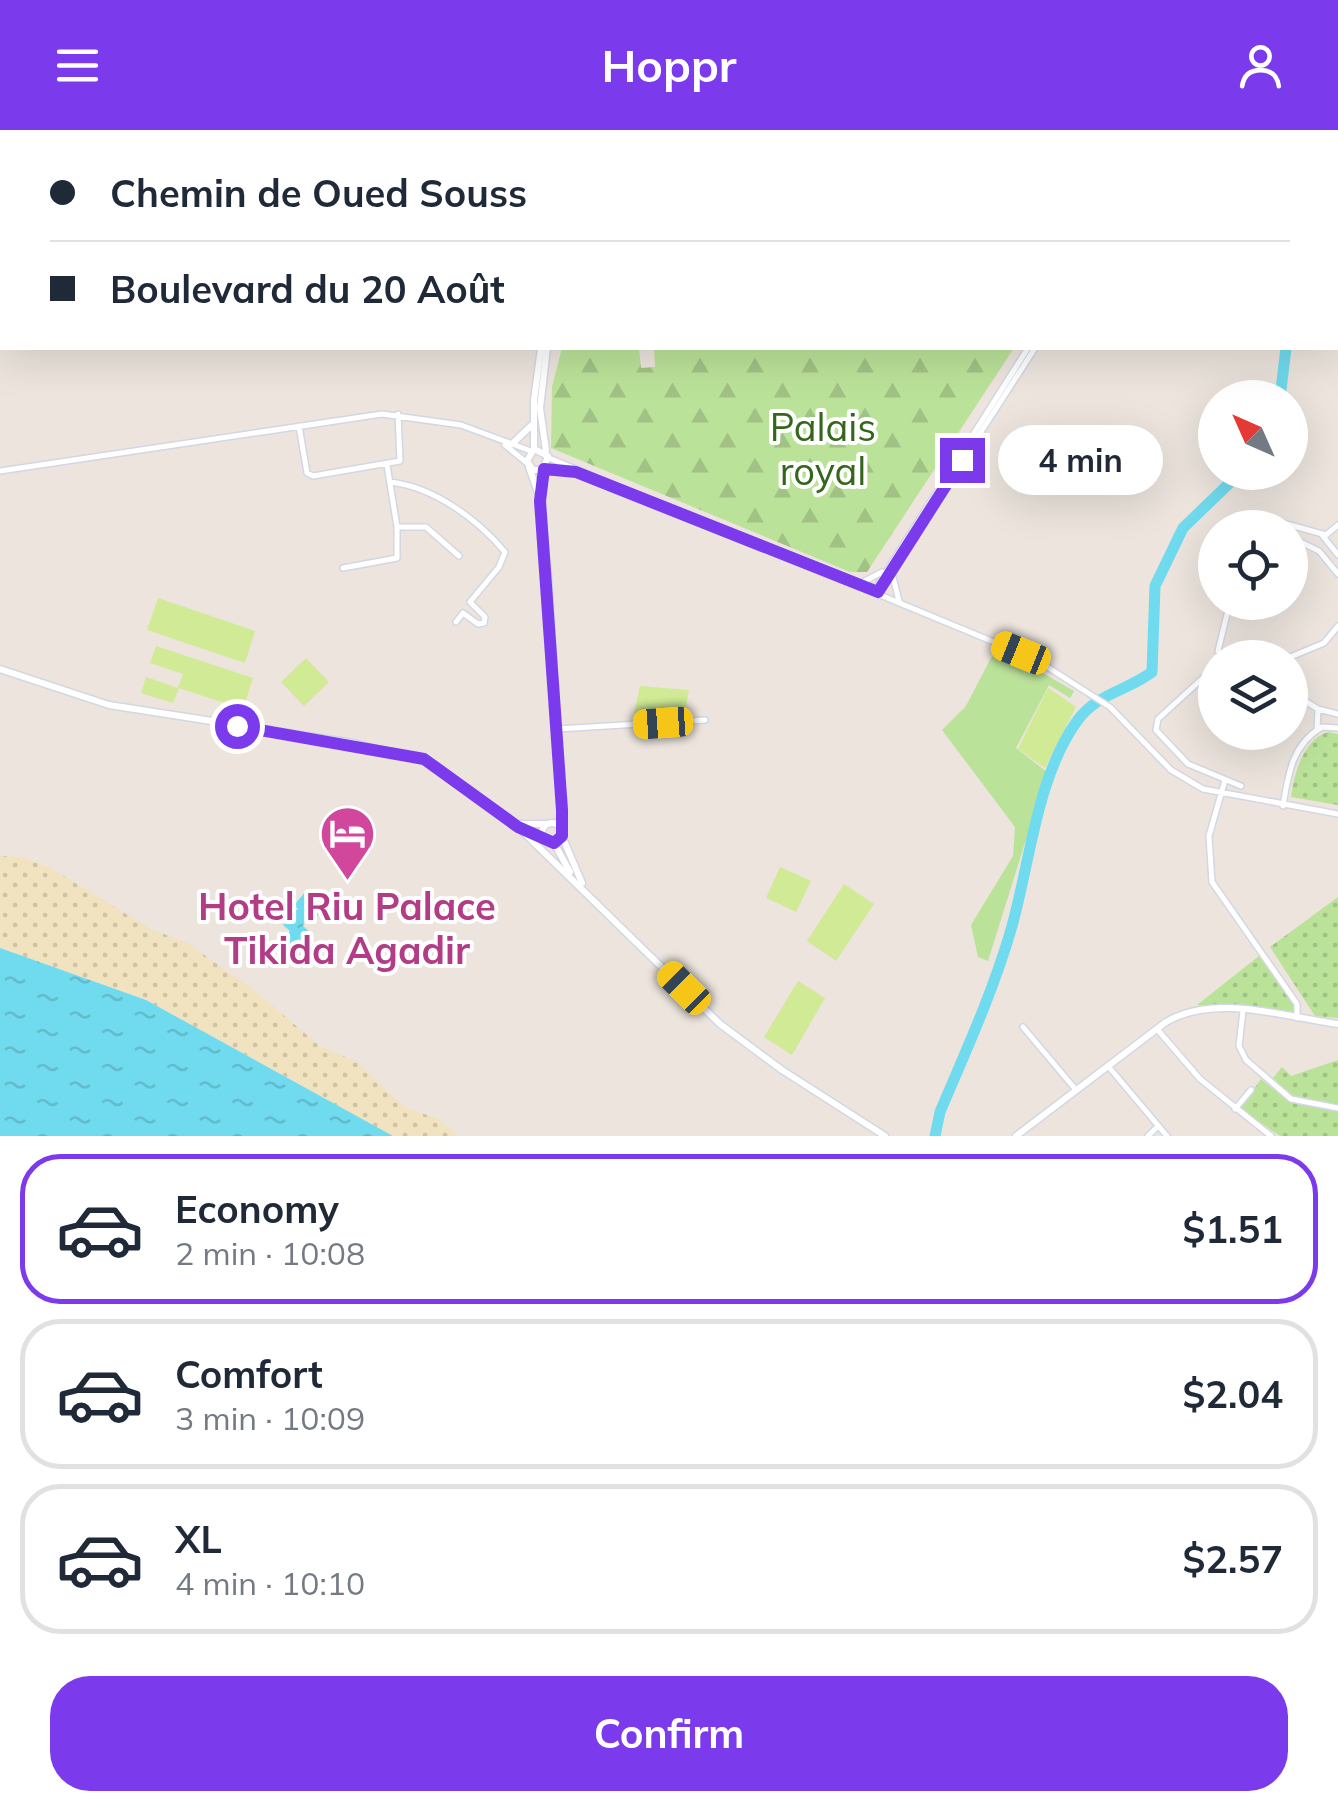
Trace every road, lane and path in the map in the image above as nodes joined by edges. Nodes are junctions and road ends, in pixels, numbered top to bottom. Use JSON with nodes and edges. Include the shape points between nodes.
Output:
{"nodes":[{"id":1,"x":544,"y":350,"type":"edge"},
{"id":2,"x":544,"y":350,"type":"edge"},
{"id":3,"x":1031,"y":350,"type":"edge"},
{"id":4,"x":398,"y":414,"type":"junction"},
{"id":5,"x":534,"y":423,"type":"junction"},
{"id":6,"x":300,"y":426,"type":"junction"},
{"id":7,"x":498,"y":440,"type":"junction"},
{"id":8,"x":512,"y":444,"type":"junction"},
{"id":9,"x":532,"y":450,"type":"junction"},
{"id":10,"x":547,"y":455,"type":"junction"},
{"id":11,"x":528,"y":465,"type":"junction"},
{"id":12,"x":387,"y":466,"type":"junction"},
{"id":13,"x":545,"y":468,"type":"junction"},
{"id":14,"x":0,"y":471,"type":"edge"},
{"id":15,"x":576,"y":472,"type":"junction"},
{"id":16,"x":390,"y":482,"type":"junction"},
{"id":17,"x":540,"y":498,"type":"junction"},
{"id":18,"x":1338,"y":526,"type":"edge"},
{"id":19,"x":397,"y":528,"type":"junction"},
{"id":20,"x":1308,"y":530,"type":"edge"},
{"id":21,"x":1322,"y":534,"type":"junction"},
{"id":22,"x":1308,"y":546,"type":"edge"},
{"id":23,"x":1338,"y":555,"type":"edge"},
{"id":24,"x":459,"y":556,"type":"dead end"},
{"id":25,"x":342,"y":568,"type":"dead end"},
{"id":26,"x":890,"y":568,"type":"junction"},
{"id":27,"x":1338,"y":574,"type":"edge"},
{"id":28,"x":858,"y":584,"type":"junction"},
{"id":29,"x":876,"y":591,"type":"junction"},
{"id":30,"x":901,"y":603,"type":"junction"},
{"id":31,"x":456,"y":622,"type":"dead end"},
{"id":32,"x":1338,"y":626,"type":"edge"},
{"id":33,"x":1308,"y":650,"type":"edge"},
{"id":34,"x":0,"y":669,"type":"edge"},
{"id":35,"x":1198,"y":683,"type":"edge"},
{"id":36,"x":1308,"y":703,"type":"edge"},
{"id":37,"x":1318,"y":709,"type":"junction"},
{"id":38,"x":1338,"y":714,"type":"edge"},
{"id":39,"x":705,"y":720,"type":"dead end"},
{"id":40,"x":1338,"y":728,"type":"edge"},
{"id":41,"x":558,"y":729,"type":"junction"},
{"id":42,"x":1317,"y":730,"type":"junction"},
{"id":43,"x":1225,"y":780,"type":"junction"},
{"id":44,"x":1241,"y":786,"type":"dead end"},
{"id":45,"x":1220,"y":795,"type":"junction"},
{"id":46,"x":1283,"y":806,"type":"junction"},
{"id":47,"x":1338,"y":814,"type":"edge"},
{"id":48,"x":552,"y":824,"type":"junction"},
{"id":49,"x":516,"y":826,"type":"junction"},
{"id":50,"x":562,"y":836,"type":"junction"},
{"id":51,"x":544,"y":838,"type":"junction"},
{"id":52,"x":554,"y":843,"type":"junction"},
{"id":53,"x":574,"y":880,"type":"junction"},
{"id":54,"x":585,"y":889,"type":"junction"},
{"id":55,"x":1243,"y":1010,"type":"junction"},
{"id":56,"x":1297,"y":1018,"type":"junction"},
{"id":57,"x":1338,"y":1024,"type":"edge"},
{"id":58,"x":1023,"y":1027,"type":"dead end"},
{"id":59,"x":1157,"y":1028,"type":"junction"},
{"id":60,"x":1108,"y":1066,"type":"junction"},
{"id":61,"x":1076,"y":1090,"type":"junction"},
{"id":62,"x":1251,"y":1090,"type":"dead end"},
{"id":63,"x":1338,"y":1108,"type":"edge"},
{"id":64,"x":1235,"y":1109,"type":"junction"},
{"id":65,"x":1158,"y":1126,"type":"junction"},
{"id":66,"x":885,"y":1136,"type":"edge"},
{"id":67,"x":1016,"y":1136,"type":"edge"},
{"id":68,"x":1148,"y":1136,"type":"edge"},
{"id":69,"x":1167,"y":1136,"type":"edge"},
{"id":70,"x":1271,"y":1136,"type":"edge"}],
"edges":[{"from":1,"to":5,"type":"street"},
{"from":2,"to":10,"type":"street","via":[[540,408]]},
{"from":3,"to":26,"type":"street"},
{"from":4,"to":6,"type":"street"},
{"from":4,"to":7,"type":"street","via":[[461,425]]},
{"from":4,"to":12,"type":"street","via":[[402,458]]},
{"from":5,"to":8,"type":"street"},
{"from":5,"to":9,"type":"street"},
{"from":6,"to":12,"type":"street","via":[[309,474]]},
{"from":6,"to":14,"type":"street"},
{"from":7,"to":8,"type":"street"},
{"from":7,"to":11,"type":"street"},
{"from":8,"to":9,"type":"street"},
{"from":9,"to":10,"type":"street"},
{"from":9,"to":11,"type":"street"},
{"from":10,"to":13,"type":"street"},
{"from":10,"to":15,"type":"street"},
{"from":11,"to":13,"type":"street"},
{"from":11,"to":17,"type":"street"},
{"from":12,"to":16,"type":"street"},
{"from":13,"to":15,"type":"street"},
{"from":13,"to":17,"type":"street"},
{"from":15,"to":28,"type":"street"},
{"from":16,"to":19,"type":"street"},
{"from":16,"to":31,"type":"street","via":[[438,496],[504,548],[504,560],[470,602],[484,622],[463,613]]},
{"from":17,"to":41,"type":"street"},
{"from":18,"to":21,"type":"street"},
{"from":19,"to":24,"type":"street","via":[[426,527]]},
{"from":19,"to":25,"type":"street","via":[[397,558]]},
{"from":20,"to":21,"type":"street"},
{"from":21,"to":23,"type":"street"},
{"from":22,"to":27,"type":"street"},
{"from":26,"to":28,"type":"street"},
{"from":26,"to":29,"type":"street"},
{"from":26,"to":30,"type":"street"},
{"from":28,"to":29,"type":"street"},
{"from":29,"to":30,"type":"street"},
{"from":30,"to":45,"type":"street","via":[[1080,685],[1110,706],[1171,770]]},
{"from":32,"to":33,"type":"street"},
{"from":34,"to":49,"type":"street","via":[[109,705],[414,756]]},
{"from":35,"to":43,"type":"street","via":[[1156,728],[1188,764]]},
{"from":36,"to":37,"type":"street"},
{"from":37,"to":38,"type":"street"},
{"from":37,"to":42,"type":"street"},
{"from":39,"to":41,"type":"street"},
{"from":40,"to":42,"type":"street"},
{"from":41,"to":48,"type":"street","via":[[560,796]]},
{"from":42,"to":46,"type":"street","via":[[1290,767]]},
{"from":43,"to":44,"type":"street"},
{"from":43,"to":45,"type":"street"},
{"from":45,"to":46,"type":"street"},
{"from":45,"to":56,"type":"street","via":[[1208,857],[1212,882],[1298,1004]]},
{"from":46,"to":47,"type":"street"},
{"from":48,"to":49,"type":"street"},
{"from":48,"to":50,"type":"street"},
{"from":48,"to":51,"type":"street"},
{"from":49,"to":51,"type":"street"},
{"from":49,"to":53,"type":"street"},
{"from":50,"to":52,"type":"street"},
{"from":50,"to":54,"type":"street"},
{"from":51,"to":52,"type":"street"},
{"from":52,"to":53,"type":"street"},
{"from":53,"to":54,"type":"street"},
{"from":54,"to":66,"type":"street","via":[[720,1024]]},
{"from":55,"to":56,"type":"street"},
{"from":55,"to":59,"type":"street","via":[[1202,1009]]},
{"from":55,"to":63,"type":"street","via":[[1240,1046],[1246,1060],[1291,1099]]},
{"from":56,"to":57,"type":"street"},
{"from":58,"to":61,"type":"street"},
{"from":59,"to":60,"type":"street"},
{"from":59,"to":64,"type":"street","via":[[1188,1068]]},
{"from":60,"to":61,"type":"street"},
{"from":60,"to":65,"type":"street"},
{"from":61,"to":67,"type":"street"},
{"from":62,"to":64,"type":"street"},
{"from":64,"to":70,"type":"street"},
{"from":65,"to":68,"type":"street"},
{"from":65,"to":69,"type":"street"}]}
